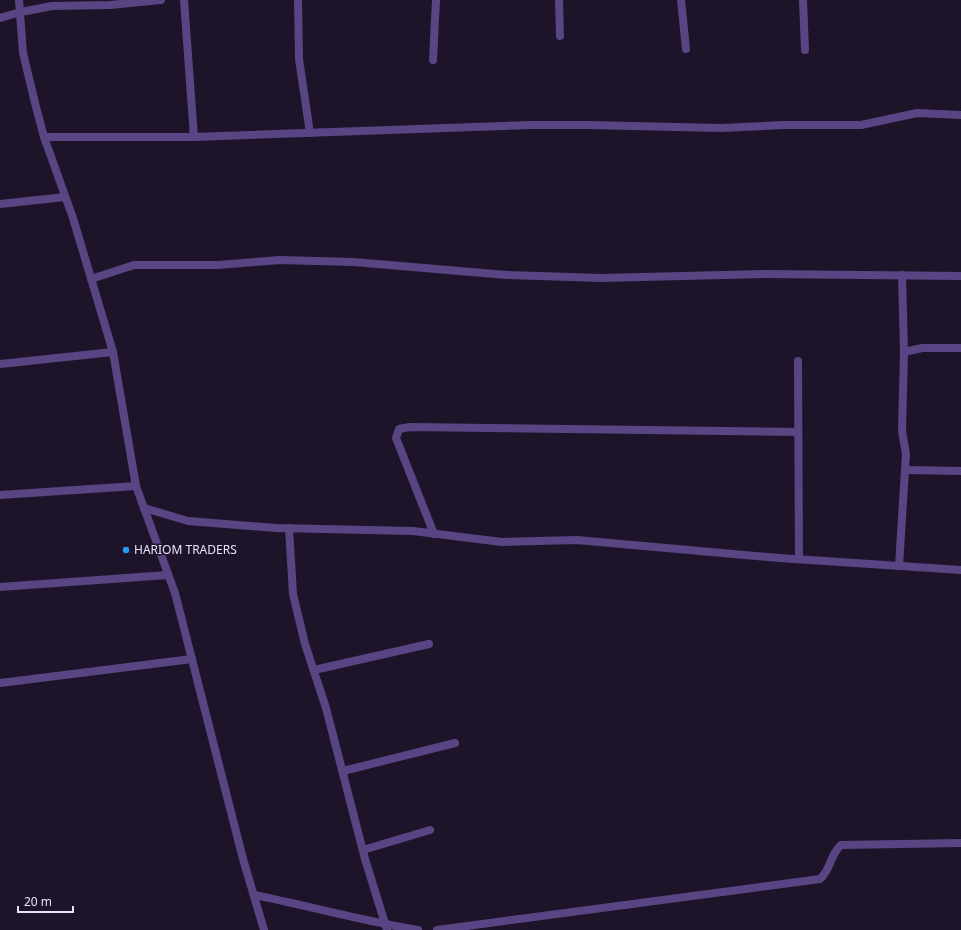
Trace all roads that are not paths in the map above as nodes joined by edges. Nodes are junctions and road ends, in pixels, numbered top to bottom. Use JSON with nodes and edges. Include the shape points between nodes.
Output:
{"nodes":[{"id":1,"x":19,"y":0,"type":"edge"},
{"id":2,"x":161,"y":0,"type":"edge"},
{"id":3,"x":184,"y":0,"type":"edge"},
{"id":4,"x":298,"y":0,"type":"edge"},
{"id":5,"x":436,"y":0,"type":"edge"},
{"id":6,"x":559,"y":0,"type":"edge"},
{"id":7,"x":681,"y":0,"type":"edge"},
{"id":8,"x":803,"y":0,"type":"edge"},
{"id":9,"x":21,"y":12,"type":"junction"},
{"id":10,"x":0,"y":18,"type":"edge"},
{"id":11,"x":560,"y":36,"type":"dead end"},
{"id":12,"x":686,"y":49,"type":"dead end"},
{"id":13,"x":805,"y":50,"type":"dead end"},
{"id":14,"x":433,"y":60,"type":"dead end"},
{"id":15,"x":961,"y":115,"type":"edge"},
{"id":16,"x":310,"y":133,"type":"junction"},
{"id":17,"x":44,"y":137,"type":"junction"},
{"id":18,"x":194,"y":137,"type":"junction"},
{"id":19,"x":65,"y":197,"type":"junction"},
{"id":20,"x":0,"y":204,"type":"edge"},
{"id":21,"x":902,"y":275,"type":"junction"},
{"id":22,"x":961,"y":276,"type":"edge"},
{"id":23,"x":91,"y":279,"type":"junction"},
{"id":24,"x":961,"y":348,"type":"edge"},
{"id":25,"x":113,"y":352,"type":"junction"},
{"id":26,"x":904,"y":352,"type":"junction"},
{"id":27,"x":798,"y":361,"type":"dead end"},
{"id":28,"x":0,"y":364,"type":"edge"},
{"id":29,"x":798,"y":432,"type":"junction"},
{"id":30,"x":904,"y":470,"type":"junction"},
{"id":31,"x":961,"y":471,"type":"edge"},
{"id":32,"x":136,"y":486,"type":"junction"},
{"id":33,"x":0,"y":495,"type":"edge"},
{"id":34,"x":144,"y":508,"type":"junction"},
{"id":35,"x":289,"y":528,"type":"junction"},
{"id":36,"x":434,"y":534,"type":"junction"},
{"id":37,"x":799,"y":559,"type":"junction"},
{"id":38,"x":899,"y":566,"type":"junction"},
{"id":39,"x":961,"y":570,"type":"edge"},
{"id":40,"x":168,"y":575,"type":"junction"},
{"id":41,"x":0,"y":587,"type":"edge"},
{"id":42,"x":429,"y":644,"type":"dead end"},
{"id":43,"x":192,"y":660,"type":"junction"},
{"id":44,"x":314,"y":670,"type":"junction"},
{"id":45,"x":0,"y":682,"type":"edge"},
{"id":46,"x":455,"y":743,"type":"dead end"},
{"id":47,"x":343,"y":771,"type":"junction"},
{"id":48,"x":430,"y":830,"type":"dead end"},
{"id":49,"x":961,"y":843,"type":"edge"},
{"id":50,"x":362,"y":850,"type":"junction"},
{"id":51,"x":254,"y":895,"type":"junction"},
{"id":52,"x":386,"y":927,"type":"edge"},
{"id":53,"x":264,"y":930,"type":"edge"},
{"id":54,"x":418,"y":930,"type":"edge"},
{"id":55,"x":437,"y":930,"type":"edge"}],
"edges":[{"from":1,"to":9,"type":"street"},
{"from":2,"to":9,"type":"street","via":[[110,5],[52,6]]},
{"from":3,"to":18,"type":"street"},
{"from":4,"to":16,"type":"street","via":[[300,59]]},
{"from":5,"to":14,"type":"street"},
{"from":6,"to":11,"type":"street"},
{"from":7,"to":12,"type":"street"},
{"from":8,"to":13,"type":"street"},
{"from":9,"to":10,"type":"street"},
{"from":9,"to":17,"type":"street","via":[[23,53]]},
{"from":15,"to":16,"type":"street","via":[[917,113],[862,125],[721,128],[530,125]]},
{"from":16,"to":18,"type":"street"},
{"from":17,"to":18,"type":"street"},
{"from":17,"to":19,"type":"street"},
{"from":19,"to":20,"type":"street"},
{"from":19,"to":23,"type":"street"},
{"from":21,"to":22,"type":"street"},
{"from":21,"to":23,"type":"street","via":[[765,274],[601,278],[507,275],[353,262],[280,260],[217,265],[134,265]]},
{"from":21,"to":26,"type":"street"},
{"from":23,"to":25,"type":"street"},
{"from":24,"to":26,"type":"street","via":[[922,348]]},
{"from":25,"to":28,"type":"street"},
{"from":25,"to":32,"type":"street"},
{"from":26,"to":30,"type":"street"},
{"from":27,"to":29,"type":"street"},
{"from":29,"to":36,"type":"street","via":[[410,427],[400,429],[396,438]]},
{"from":29,"to":37,"type":"street"},
{"from":30,"to":31,"type":"street"},
{"from":30,"to":38,"type":"street"},
{"from":32,"to":33,"type":"street"},
{"from":32,"to":34,"type":"street"},
{"from":34,"to":35,"type":"street","via":[[188,521]]},
{"from":34,"to":40,"type":"street"},
{"from":35,"to":36,"type":"street","via":[[413,531]]},
{"from":35,"to":44,"type":"street","via":[[293,594]]},
{"from":36,"to":37,"type":"street","via":[[502,542],[577,540]]},
{"from":37,"to":38,"type":"street"},
{"from":38,"to":39,"type":"street"},
{"from":40,"to":41,"type":"street"},
{"from":40,"to":43,"type":"street"},
{"from":42,"to":44,"type":"street"},
{"from":43,"to":45,"type":"street"},
{"from":43,"to":51,"type":"street"},
{"from":44,"to":47,"type":"street"},
{"from":46,"to":47,"type":"street"},
{"from":47,"to":50,"type":"street"},
{"from":48,"to":50,"type":"street"},
{"from":49,"to":55,"type":"street","via":[[841,845],[834,852],[827,872],[820,879]]},
{"from":50,"to":52,"type":"street"},
{"from":51,"to":52,"type":"street","via":[[318,908]]},
{"from":51,"to":53,"type":"street"},
{"from":52,"to":54,"type":"street"}]}
